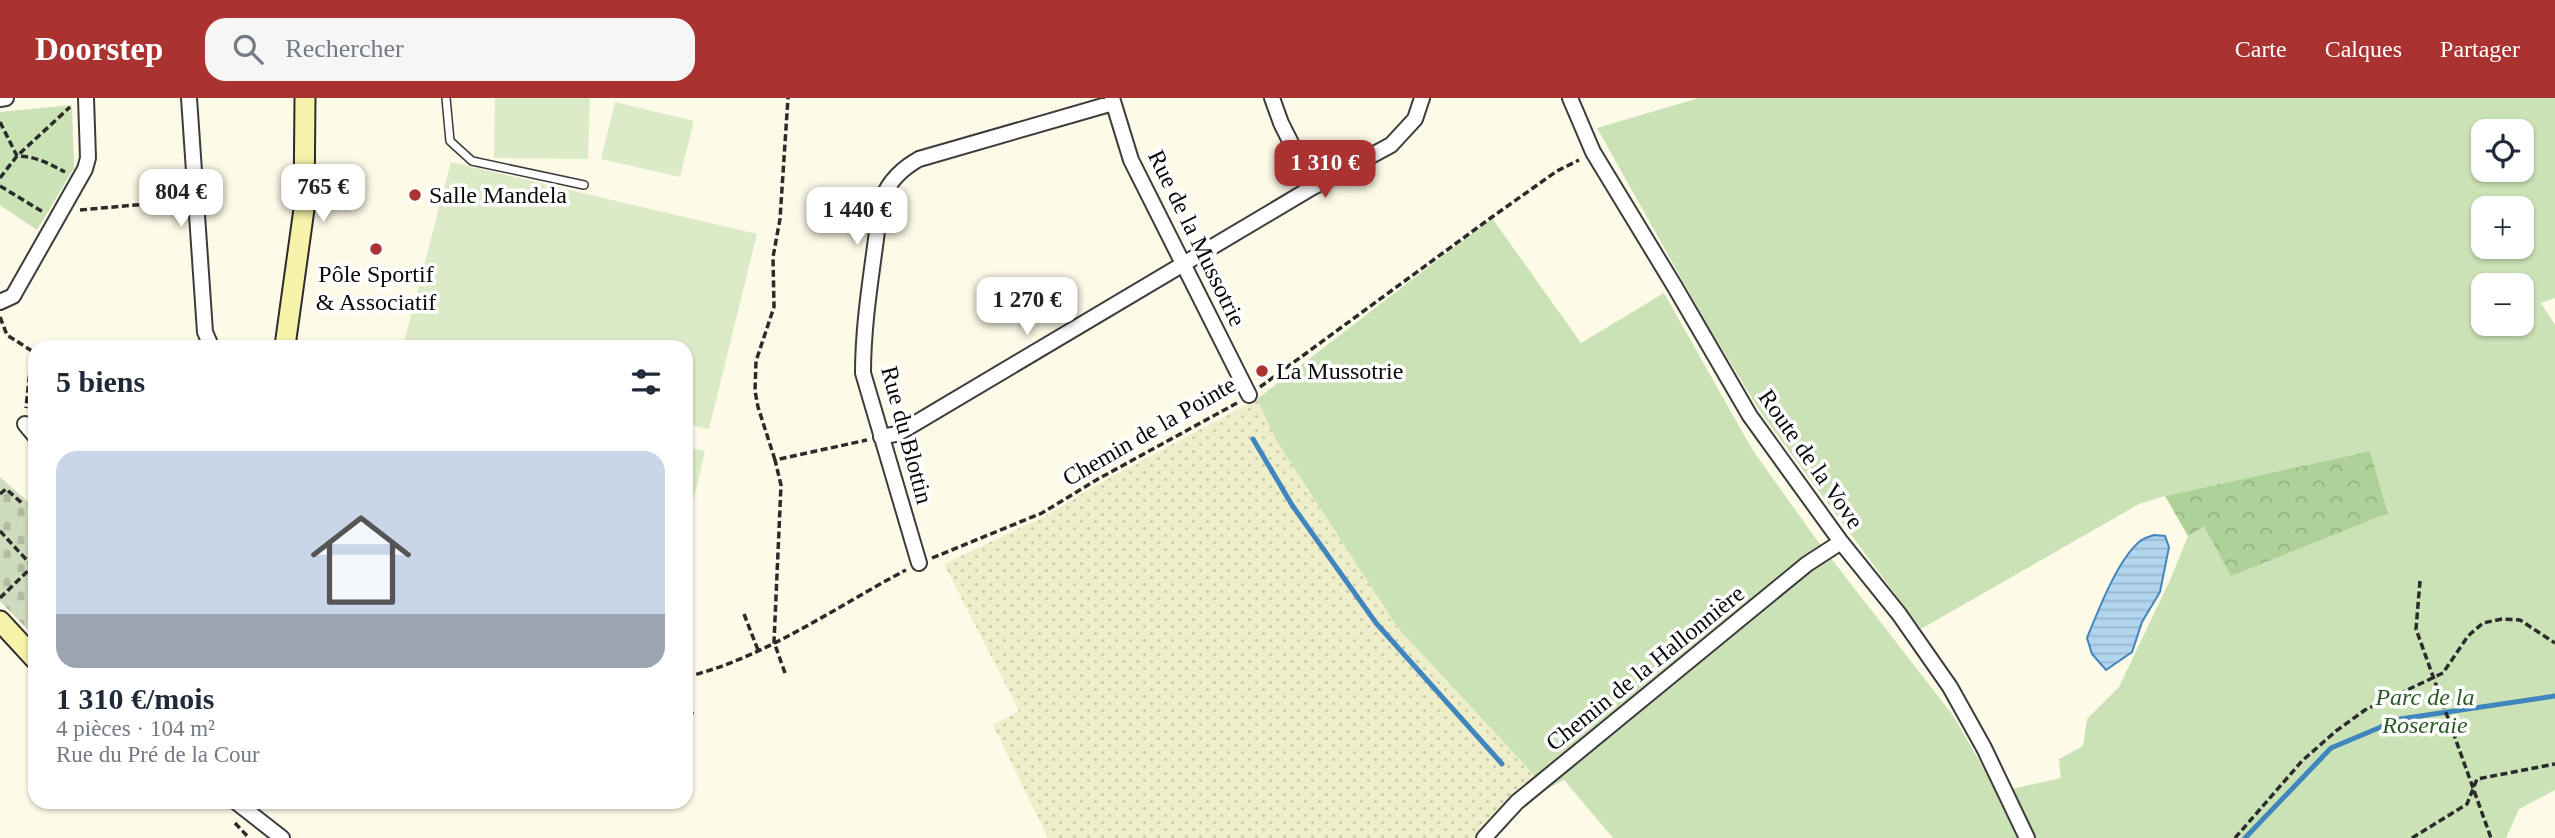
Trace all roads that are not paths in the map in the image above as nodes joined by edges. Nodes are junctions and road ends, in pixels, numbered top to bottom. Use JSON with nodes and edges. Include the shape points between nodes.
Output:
{"nodes":[{"id":1,"x":6,"y":98,"type":"edge"},
{"id":2,"x":189,"y":98,"type":"edge"},
{"id":3,"x":305,"y":98,"type":"edge"},
{"id":4,"x":446,"y":98,"type":"edge"},
{"id":5,"x":1272,"y":98,"type":"edge"},
{"id":6,"x":1422,"y":98,"type":"edge"},
{"id":7,"x":1570,"y":98,"type":"edge"},
{"id":8,"x":0,"y":99,"type":"edge"},
{"id":9,"x":1113,"y":100,"type":"edge"},
{"id":10,"x":79,"y":101,"type":"edge"},
{"id":11,"x":584,"y":185,"type":"dead end"},
{"id":12,"x":1313,"y":187,"type":"junction"},
{"id":13,"x":1183,"y":264,"type":"junction"},
{"id":14,"x":0,"y":302,"type":"edge"},
{"id":15,"x":208,"y":340,"type":"edge"},
{"id":16,"x":286,"y":340,"type":"edge"},
{"id":17,"x":1249,"y":395,"type":"road end"},
{"id":18,"x":25,"y":424,"type":"road end"},
{"id":19,"x":28,"y":428,"type":"edge"},
{"id":20,"x":881,"y":437,"type":"junction"},
{"id":21,"x":1841,"y":542,"type":"junction"},
{"id":22,"x":919,"y":563,"type":"road end"},
{"id":23,"x":0,"y":621,"type":"edge"},
{"id":24,"x":28,"y":651,"type":"edge"},
{"id":25,"x":245,"y":809,"type":"edge"},
{"id":26,"x":282,"y":838,"type":"edge"},
{"id":27,"x":1484,"y":838,"type":"edge"},
{"id":28,"x":2027,"y":838,"type":"edge"}],
"edges":[{"from":1,"to":8,"type":"street"},
{"from":2,"to":15,"type":"street"},
{"from":3,"to":16,"type":"street","via":[[304,209]]},
{"from":4,"to":11,"type":"lane","via":[[450,141],[472,162]]},
{"from":5,"to":12,"type":"street"},
{"from":6,"to":12,"type":"street","via":[[1415,119],[1391,145]]},
{"from":7,"to":21,"type":"street","name":"Route de la Vove","via":[[1593,152],[1749,416]]},
{"from":9,"to":13,"type":"street","name":"Rue de la Mussotrie","via":[[1131,160]]},
{"from":9,"to":20,"type":"street","name":"Rue du Blottin","via":[[919,159],[891,181],[881,199],[863,350],[863,373]]},
{"from":10,"to":14,"type":"street","via":[[88,158],[13,296]]},
{"from":12,"to":13,"type":"street"},
{"from":13,"to":17,"type":"street","name":"Rue de la Mussotrie"},
{"from":13,"to":20,"type":"street","via":[[909,427]]},
{"from":18,"to":19,"type":"street"},
{"from":20,"to":22,"type":"street","name":"Rue du Blottin"},
{"from":21,"to":27,"type":"street","name":"Chemin de la Hallonnière","via":[[1807,564],[1517,802]]},
{"from":21,"to":28,"type":"street","name":"Route de la Vove","via":[[1951,687]]},
{"from":23,"to":24,"type":"street"},
{"from":25,"to":26,"type":"street"}]}
